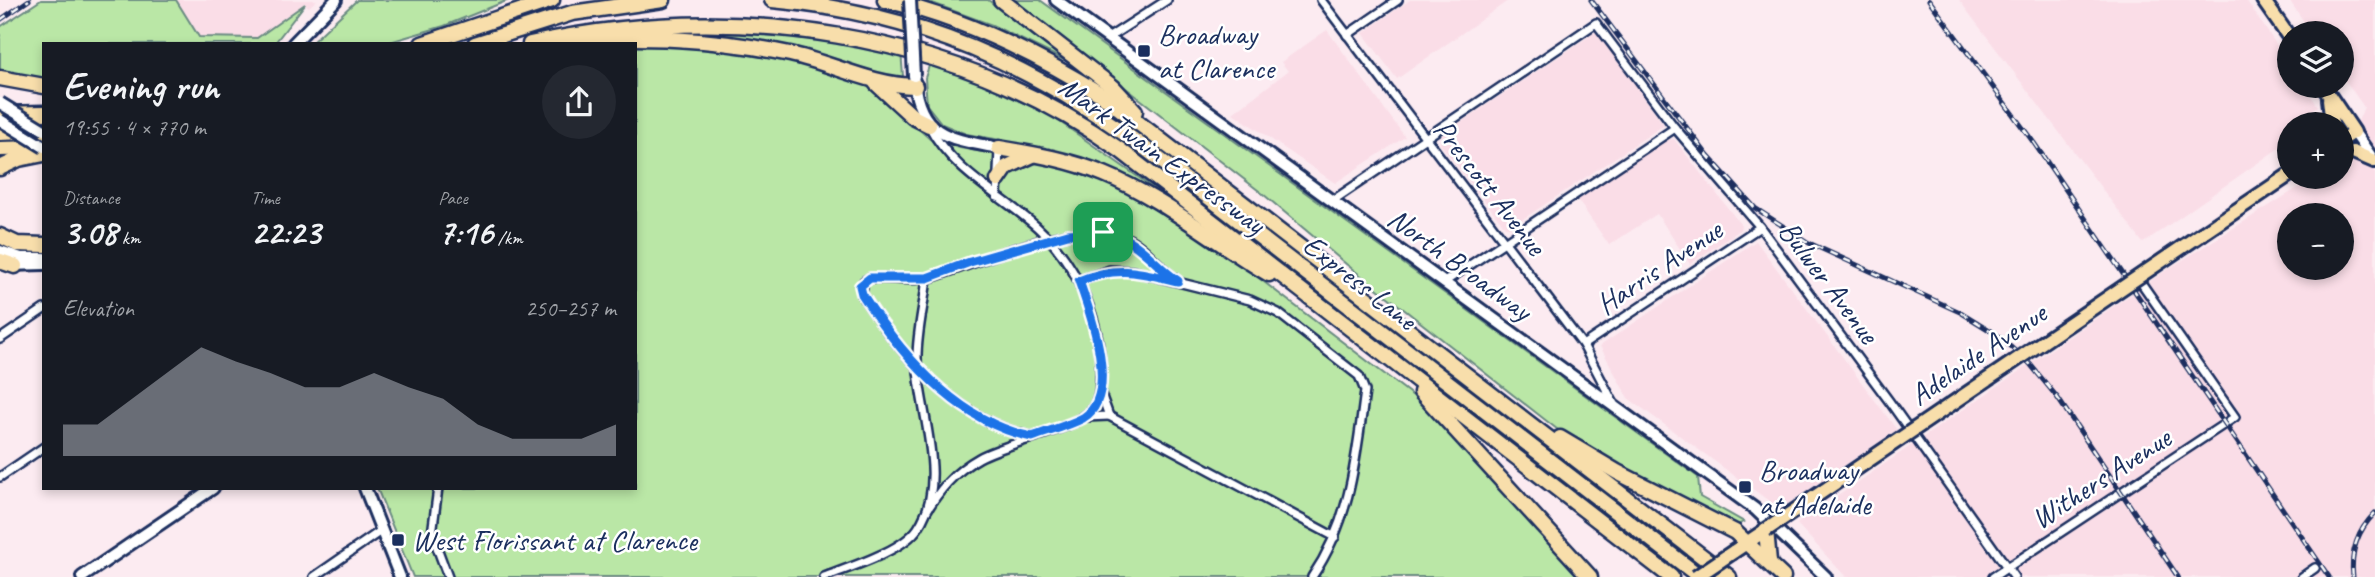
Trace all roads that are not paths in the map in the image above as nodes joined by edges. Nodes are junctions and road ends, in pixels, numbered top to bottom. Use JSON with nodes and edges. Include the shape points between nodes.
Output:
{"nodes":[{"id":1,"x":336,"y":0,"type":"edge"},
{"id":2,"x":552,"y":0,"type":"edge"},
{"id":3,"x":663,"y":0,"type":"edge"},
{"id":4,"x":772,"y":0,"type":"edge"},
{"id":5,"x":885,"y":0,"type":"edge"},
{"id":6,"x":911,"y":0,"type":"edge"},
{"id":7,"x":1001,"y":0,"type":"edge"},
{"id":8,"x":1056,"y":0,"type":"edge"},
{"id":9,"x":1166,"y":0,"type":"edge"},
{"id":10,"x":1321,"y":0,"type":"edge"},
{"id":11,"x":1398,"y":0,"type":"edge"},
{"id":12,"x":2263,"y":0,"type":"edge"},
{"id":13,"x":2278,"y":21,"type":"edge"},
{"id":14,"x":1347,"y":35,"type":"junction"},
{"id":15,"x":1108,"y":38,"type":"junction"},
{"id":16,"x":295,"y":42,"type":"edge"},
{"id":17,"x":428,"y":42,"type":"edge"},
{"id":18,"x":481,"y":42,"type":"edge"},
{"id":19,"x":535,"y":42,"type":"edge"},
{"id":20,"x":866,"y":76,"type":"junction"},
{"id":21,"x":0,"y":78,"type":"edge"},
{"id":22,"x":914,"y":81,"type":"junction"},
{"id":23,"x":42,"y":86,"type":"edge"},
{"id":24,"x":0,"y":103,"type":"edge"},
{"id":25,"x":42,"y":113,"type":"edge"},
{"id":26,"x":0,"y":114,"type":"edge"},
{"id":27,"x":0,"y":120,"type":"edge"},
{"id":28,"x":929,"y":125,"type":"junction"},
{"id":29,"x":1675,"y":128,"type":"junction"},
{"id":30,"x":42,"y":130,"type":"edge"},
{"id":31,"x":42,"y":131,"type":"edge"},
{"id":32,"x":2354,"y":132,"type":"edge"},
{"id":33,"x":0,"y":133,"type":"edge"},
{"id":34,"x":1158,"y":135,"type":"junction"},
{"id":35,"x":1424,"y":139,"type":"junction"},
{"id":36,"x":42,"y":146,"type":"edge"},
{"id":37,"x":42,"y":147,"type":"edge"},
{"id":38,"x":999,"y":148,"type":"junction"},
{"id":39,"x":0,"y":149,"type":"edge"},
{"id":40,"x":2354,"y":152,"type":"edge"},
{"id":41,"x":42,"y":154,"type":"edge"},
{"id":42,"x":1035,"y":155,"type":"junction"},
{"id":43,"x":2375,"y":161,"type":"edge"},
{"id":44,"x":0,"y":168,"type":"edge"},
{"id":45,"x":998,"y":180,"type":"junction"},
{"id":46,"x":2277,"y":183,"type":"edge"},
{"id":47,"x":998,"y":197,"type":"junction"},
{"id":48,"x":1332,"y":201,"type":"junction"},
{"id":49,"x":1760,"y":227,"type":"junction"},
{"id":50,"x":0,"y":236,"type":"edge"},
{"id":51,"x":1050,"y":240,"type":"junction"},
{"id":52,"x":1503,"y":241,"type":"junction"},
{"id":53,"x":42,"y":245,"type":"edge"},
{"id":54,"x":0,"y":251,"type":"edge"},
{"id":55,"x":42,"y":261,"type":"edge"},
{"id":56,"x":42,"y":261,"type":"edge"},
{"id":57,"x":5,"y":263,"type":"edge"},
{"id":58,"x":927,"y":278,"type":"junction"},
{"id":59,"x":1079,"y":281,"type":"junction"},
{"id":60,"x":1178,"y":281,"type":"junction"},
{"id":61,"x":2140,"y":281,"type":"joint"},
{"id":62,"x":1443,"y":283,"type":"junction"},
{"id":63,"x":1315,"y":302,"type":"junction"},
{"id":64,"x":42,"y":310,"type":"edge"},
{"id":65,"x":0,"y":339,"type":"edge"},
{"id":66,"x":1583,"y":345,"type":"junction"},
{"id":67,"x":918,"y":365,"type":"junction"},
{"id":68,"x":1403,"y":369,"type":"junction"},
{"id":69,"x":1100,"y":391,"type":"junction"},
{"id":70,"x":1615,"y":407,"type":"junction"},
{"id":71,"x":1516,"y":413,"type":"junction"},
{"id":72,"x":1109,"y":416,"type":"junction"},
{"id":73,"x":1083,"y":418,"type":"junction"},
{"id":74,"x":1913,"y":434,"type":"junction"},
{"id":75,"x":1032,"y":437,"type":"junction"},
{"id":76,"x":42,"y":448,"type":"edge"},
{"id":77,"x":0,"y":477,"type":"edge"},
{"id":78,"x":210,"y":490,"type":"edge"},
{"id":79,"x":366,"y":490,"type":"edge"},
{"id":80,"x":438,"y":490,"type":"edge"},
{"id":81,"x":925,"y":514,"type":"junction"},
{"id":82,"x":1771,"y":528,"type":"junction"},
{"id":83,"x":382,"y":530,"type":"junction"},
{"id":84,"x":1335,"y":537,"type":"junction"},
{"id":85,"x":1747,"y":542,"type":"junction"},
{"id":86,"x":1769,"y":562,"type":"junction"},
{"id":87,"x":2007,"y":568,"type":"junction"},
{"id":88,"x":2315,"y":568,"type":"dead end"},
{"id":89,"x":82,"y":577,"type":"edge"},
{"id":90,"x":314,"y":577,"type":"edge"},
{"id":91,"x":400,"y":577,"type":"edge"},
{"id":92,"x":448,"y":577,"type":"edge"},
{"id":93,"x":824,"y":577,"type":"edge"},
{"id":94,"x":1312,"y":577,"type":"edge"},
{"id":95,"x":1590,"y":577,"type":"edge"},
{"id":96,"x":1671,"y":577,"type":"edge"},
{"id":97,"x":1698,"y":577,"type":"edge"},
{"id":98,"x":1729,"y":577,"type":"edge"},
{"id":99,"x":1783,"y":577,"type":"edge"},
{"id":100,"x":1826,"y":577,"type":"edge"},
{"id":101,"x":1993,"y":577,"type":"edge"},
{"id":102,"x":2014,"y":577,"type":"edge"},
{"id":103,"x":2302,"y":577,"type":"edge"}],
"edges":[{"from":1,"to":16,"type":"main road"},
{"from":2,"to":17,"type":"highway"},
{"from":3,"to":18,"type":"highway","via":[[572,13]]},
{"from":4,"to":97,"type":"highway","name":"Express Lane","via":[[850,10],[930,31],[1009,62],[1082,103]]},
{"from":5,"to":34,"type":"highway","name":"Mark Twain Expressway","via":[[952,20],[1030,53]]},
{"from":6,"to":22,"type":"main road","bridge":true},
{"from":7,"to":34,"type":"highway","via":[[1113,87]]},
{"from":8,"to":15,"type":"main road","name":"North Broadway"},
{"from":9,"to":15,"type":"street"},
{"from":10,"to":14,"type":"street","name":"Prescott Avenue"},
{"from":11,"to":14,"type":"street"},
{"from":12,"to":13,"type":"main road"},
{"from":14,"to":35,"type":"street","name":"Prescott Avenue"},
{"from":15,"to":48,"type":"main road","name":"North Broadway"},
{"from":19,"to":20,"type":"highway","via":[[659,37],[705,40],[790,54]]},
{"from":19,"to":63,"type":"highway","name":"Mark Twain Expressway","via":[[623,21],[733,16],[844,27],[925,48],[1002,79],[1074,119]]},
{"from":20,"to":22,"type":"highway"},
{"from":20,"to":28,"type":"highway","via":[[913,117]]},
{"from":21,"to":23,"type":"highway"},
{"from":22,"to":28,"type":"main road"},
{"from":24,"to":30,"type":"main road","bridge":true},
{"from":25,"to":26,"type":"highway"},
{"from":27,"to":36,"type":"main road","bridge":true},
{"from":28,"to":38,"type":"main road","via":[[951,139]]},
{"from":28,"to":47,"type":"street","via":[[936,139]]},
{"from":29,"to":35,"type":"street","name":"Bulwer Avenue","via":[[1596,23]]},
{"from":29,"to":49,"type":"street","name":"Bulwer Avenue"},
{"from":29,"to":52,"type":"street"},
{"from":31,"to":33,"type":"highway"},
{"from":32,"to":43,"type":"main road"},
{"from":34,"to":71,"type":"highway","name":"Mark Twain Expressway"},
{"from":35,"to":48,"type":"street"},
{"from":35,"to":52,"type":"street","name":"Prescott Avenue"},
{"from":37,"to":39,"type":"highway"},
{"from":38,"to":42,"type":"highway"},
{"from":38,"to":45,"type":"street"},
{"from":40,"to":43,"type":"main road"},
{"from":41,"to":44,"type":"highway"},
{"from":42,"to":45,"type":"highway","via":[[1007,167]]},
{"from":42,"to":63,"type":"highway","via":[[1084,167],[1131,188]]},
{"from":45,"to":47,"type":"street"},
{"from":46,"to":82,"type":"main road","name":"Adelaide Avenue","bridge":true},
{"from":47,"to":51,"type":"street"},
{"from":48,"to":62,"type":"main road","name":"North Broadway"},
{"from":49,"to":66,"type":"street","name":"Harris Avenue"},
{"from":49,"to":74,"type":"street","name":"Bulwer Avenue"},
{"from":50,"to":53,"type":"highway","via":[[17,244]]},
{"from":51,"to":58,"type":"street"},
{"from":51,"to":59,"type":"street"},
{"from":51,"to":60,"type":"street","via":[[1083,232],[1116,234],[1139,245]]},
{"from":52,"to":62,"type":"street"},
{"from":52,"to":66,"type":"street","name":"Prescott Avenue"},
{"from":54,"to":55,"type":"main road"},
{"from":56,"to":57,"type":"main road"},
{"from":58,"to":67,"type":"street"},
{"from":58,"to":67,"type":"street","via":[[870,278],[864,281],[862,294],[894,342]]},
{"from":59,"to":60,"type":"street","via":[[1120,270]]},
{"from":59,"to":69,"type":"street","via":[[1098,344]]},
{"from":60,"to":84,"type":"street","via":[[1272,310],[1362,382],[1353,478]]},
{"from":61,"to":74,"type":"street","name":"Adelaide Avenue"},
{"from":61,"to":87,"type":"street","name":"Withers Avenue","via":[[2235,417]]},
{"from":62,"to":70,"type":"main road","name":"North Broadway"},
{"from":63,"to":68,"type":"highway","name":"Mark Twain Expressway"},
{"from":64,"to":65,"type":"street"},
{"from":66,"to":70,"type":"street","name":"Prescott Avenue"},
{"from":67,"to":75,"type":"street","via":[[968,410]]},
{"from":67,"to":81,"type":"street","via":[[931,455]]},
{"from":68,"to":95,"type":"highway"},
{"from":68,"to":96,"type":"highway","name":"Mark Twain Expressway"},
{"from":69,"to":72,"type":"street"},
{"from":69,"to":73,"type":"street"},
{"from":70,"to":82,"type":"main road","name":"North Broadway"},
{"from":71,"to":85,"type":"highway"},
{"from":71,"to":98,"type":"highway","name":"Mark Twain Expressway"},
{"from":72,"to":73,"type":"street"},
{"from":72,"to":84,"type":"street"},
{"from":73,"to":75,"type":"street"},
{"from":74,"to":82,"type":"street","name":"Adelaide Avenue"},
{"from":74,"to":87,"type":"street","name":"Bulwer Avenue"},
{"from":75,"to":81,"type":"street","via":[[958,471],[938,491]]},
{"from":76,"to":77,"type":"street"},
{"from":78,"to":89,"type":"main road"},
{"from":79,"to":83,"type":"main road"},
{"from":80,"to":92,"type":"street","via":[[432,534]]},
{"from":81,"to":93,"type":"street","via":[[903,542]]},
{"from":82,"to":85,"type":"main road","name":"Adelaide Avenue"},
{"from":82,"to":86,"type":"highway"},
{"from":82,"to":100,"type":"main road","name":"North Broadway"},
{"from":83,"to":90,"type":"street"},
{"from":83,"to":91,"type":"main road"},
{"from":84,"to":94,"type":"street"},
{"from":85,"to":86,"type":"highway"},
{"from":85,"to":97,"type":"main road","name":"Adelaide Avenue","bridge":true},
{"from":86,"to":99,"type":"highway"},
{"from":87,"to":101,"type":"street","name":"Withers Avenue"},
{"from":87,"to":102,"type":"street","name":"Bulwer Avenue"},
{"from":88,"to":103,"type":"street"}]}
